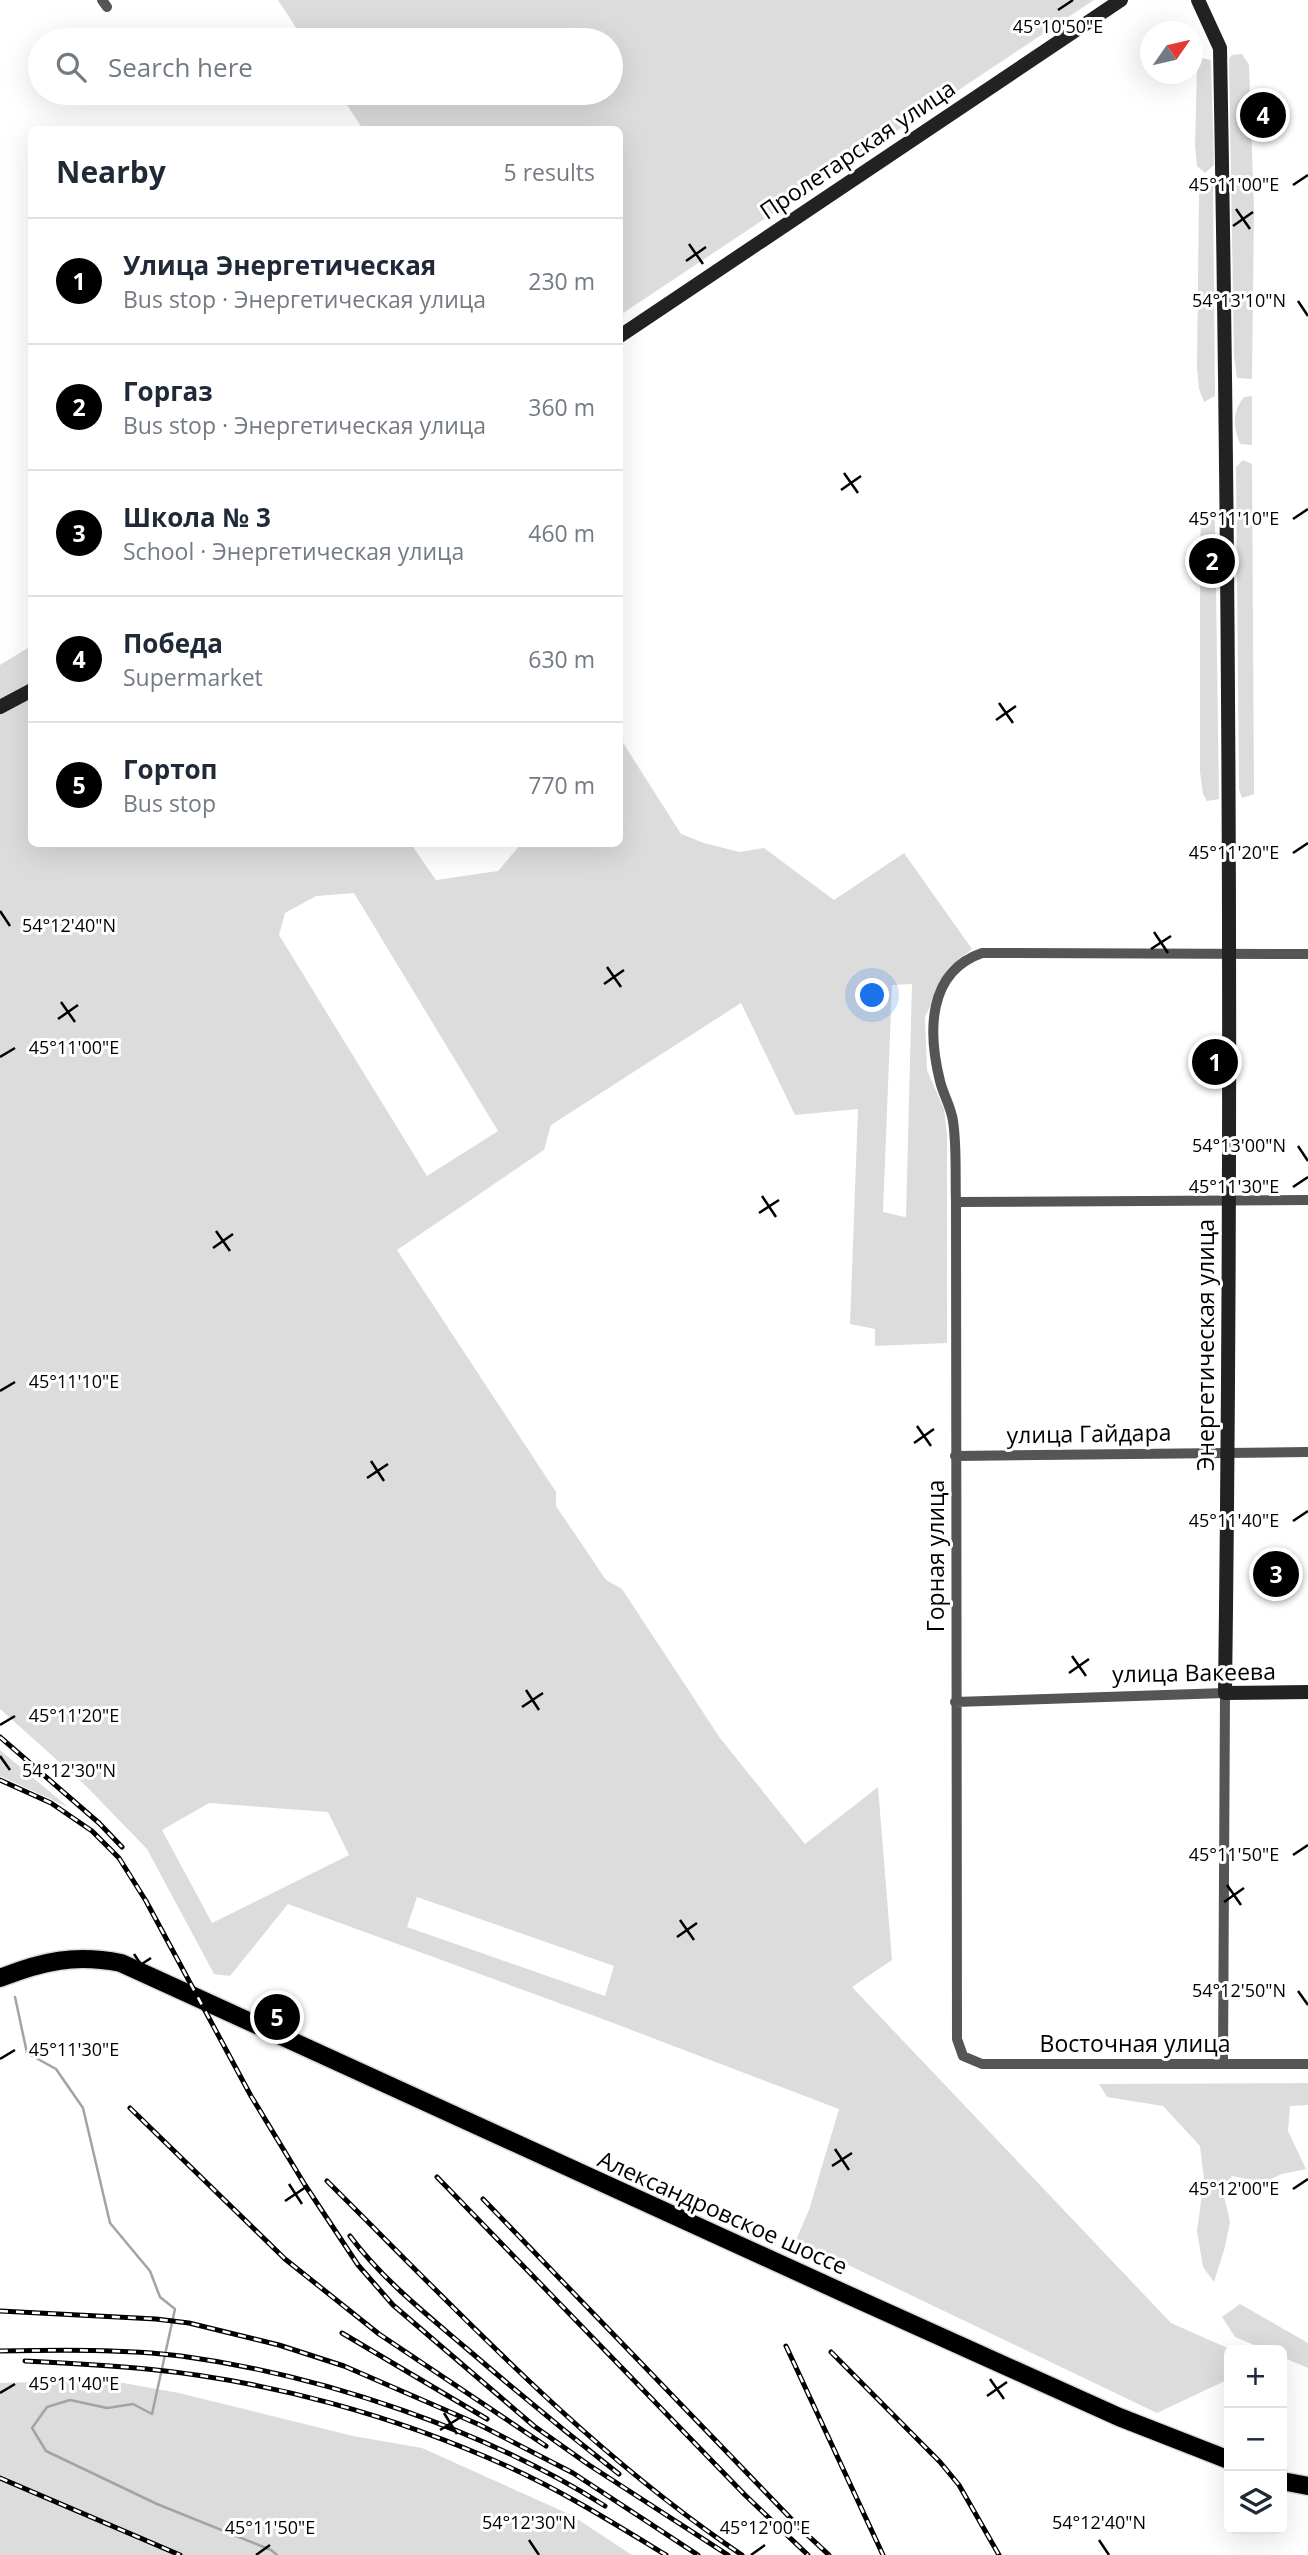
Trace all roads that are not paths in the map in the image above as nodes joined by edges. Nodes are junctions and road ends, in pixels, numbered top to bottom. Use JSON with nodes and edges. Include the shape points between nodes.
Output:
{"nodes":[{"id":1,"x":1121,"y":0,"type":"edge"},
{"id":2,"x":1198,"y":0,"type":"edge"},
{"id":3,"x":623,"y":334,"type":"edge"},
{"id":4,"x":28,"y":692,"type":"edge"},
{"id":5,"x":0,"y":707,"type":"edge"},
{"id":6,"x":1228,"y":953,"type":"junction"},
{"id":7,"x":1308,"y":954,"type":"edge"},
{"id":8,"x":1228,"y":1199,"type":"junction"},
{"id":9,"x":1308,"y":1200,"type":"edge"},
{"id":10,"x":956,"y":1202,"type":"junction"},
{"id":11,"x":1228,"y":1452,"type":"junction"},
{"id":12,"x":1308,"y":1452,"type":"edge"},
{"id":13,"x":955,"y":1456,"type":"junction"},
{"id":14,"x":1308,"y":1692,"type":"edge"},
{"id":15,"x":1224,"y":1693,"type":"junction"},
{"id":16,"x":955,"y":1702,"type":"junction"},
{"id":17,"x":0,"y":1978,"type":"edge"},
{"id":18,"x":963,"y":2056,"type":"joint"},
{"id":19,"x":1223,"y":2064,"type":"junction"},
{"id":20,"x":1308,"y":2064,"type":"edge"},
{"id":21,"x":1224,"y":2458,"type":"edge"},
{"id":22,"x":1287,"y":2482,"type":"edge"},
{"id":23,"x":1308,"y":2486,"type":"edge"}],
"edges":[{"from":1,"to":3,"type":"street","name":"Пролетарская улица"},
{"from":2,"to":6,"type":"street","name":"Энергетическая улица","via":[[1220,48]]},
{"from":4,"to":5,"type":"street"},
{"from":6,"to":7,"type":"street"},
{"from":6,"to":8,"type":"street","name":"Энергетическая улица"},
{"from":6,"to":10,"type":"street","name":"Горная улица","via":[[982,953],[968,958],[945,981],[934,1007],[932,1038],[953,1120]]},
{"from":8,"to":9,"type":"street"},
{"from":8,"to":10,"type":"street"},
{"from":8,"to":11,"type":"street","name":"Энергетическая улица"},
{"from":10,"to":13,"type":"street","name":"Горная улица"},
{"from":11,"to":12,"type":"street","name":"улица Гайдара"},
{"from":11,"to":13,"type":"street","name":"улица Гайдара"},
{"from":11,"to":15,"type":"street","name":"Энергетическая улица"},
{"from":13,"to":16,"type":"street","name":"Горная улица"},
{"from":14,"to":15,"type":"street","name":"улица Вакеева"},
{"from":15,"to":16,"type":"street","name":"улица Вакеева"},
{"from":15,"to":19,"type":"street","name":"Энергетическая улица"},
{"from":16,"to":18,"type":"street","name":"Горная улица","via":[[957,2039]]},
{"from":17,"to":21,"type":"main road","name":"Александровское шоссе","via":[[48,1961],[95,1958],[121,1963],[1119,2417]]},
{"from":18,"to":19,"type":"street","name":"Восточная улица","via":[[982,2064]]},
{"from":19,"to":20,"type":"street","name":"Восточная улица"},
{"from":22,"to":23,"type":"main road"}]}
